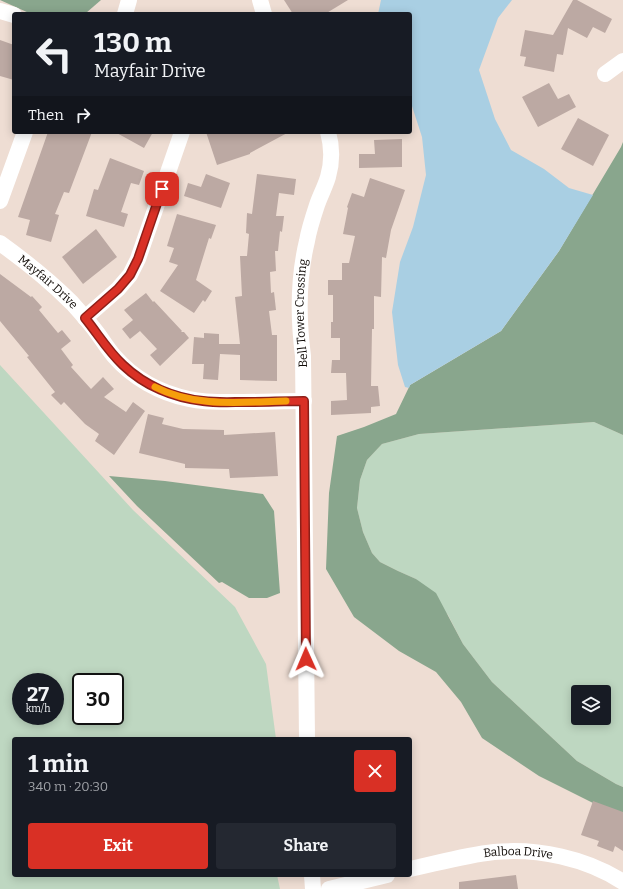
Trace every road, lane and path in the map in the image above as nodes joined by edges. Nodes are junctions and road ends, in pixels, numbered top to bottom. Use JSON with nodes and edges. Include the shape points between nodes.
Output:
{"nodes":[{"id":1,"x":129,"y":0,"type":"edge"},
{"id":2,"x":260,"y":0,"type":"edge"},
{"id":3,"x":0,"y":11,"type":"edge"},
{"id":4,"x":125,"y":12,"type":"edge"},
{"id":5,"x":263,"y":12,"type":"edge"},
{"id":6,"x":12,"y":14,"type":"edge"},
{"id":7,"x":623,"y":61,"type":"edge"},
{"id":8,"x":605,"y":74,"type":"dead end"},
{"id":9,"x":24,"y":134,"type":"edge"},
{"id":10,"x":181,"y":134,"type":"edge"},
{"id":11,"x":328,"y":134,"type":"edge"},
{"id":12,"x":0,"y":201,"type":"edge"},
{"id":13,"x":0,"y":243,"type":"edge"},
{"id":14,"x":85,"y":318,"type":"junction"},
{"id":15,"x":304,"y":401,"type":"junction"},
{"id":16,"x":307,"y":737,"type":"edge"},
{"id":17,"x":412,"y":870,"type":"edge"},
{"id":18,"x":312,"y":877,"type":"edge"},
{"id":19,"x":379,"y":877,"type":"edge"},
{"id":20,"x":623,"y":882,"type":"edge"},
{"id":21,"x":313,"y":889,"type":"edge"},
{"id":22,"x":329,"y":889,"type":"edge"}],
"edges":[{"from":1,"to":4,"type":"street"},
{"from":2,"to":5,"type":"street"},
{"from":3,"to":6,"type":"street"},
{"from":7,"to":8,"type":"street"},
{"from":9,"to":12,"type":"street"},
{"from":10,"to":14,"type":"street","via":[[136,265],[118,289]]},
{"from":11,"to":15,"type":"street","name":"Bell Tower Crossing","via":[[331,160],[328,176],[307,239],[301,272],[300,317],[304,356]]},
{"from":13,"to":14,"type":"street","name":"Mayfair Drive","via":[[55,286]]},
{"from":14,"to":15,"type":"street","name":"Mayfair Drive","via":[[124,367],[148,384],[175,396],[189,400],[218,402]]},
{"from":15,"to":16,"type":"street","name":"Bell Tower Crossing"},
{"from":17,"to":20,"type":"street","name":"Balboa Drive","via":[[479,854],[528,852],[576,861]]},
{"from":18,"to":21,"type":"street"},
{"from":19,"to":22,"type":"street"}]}
